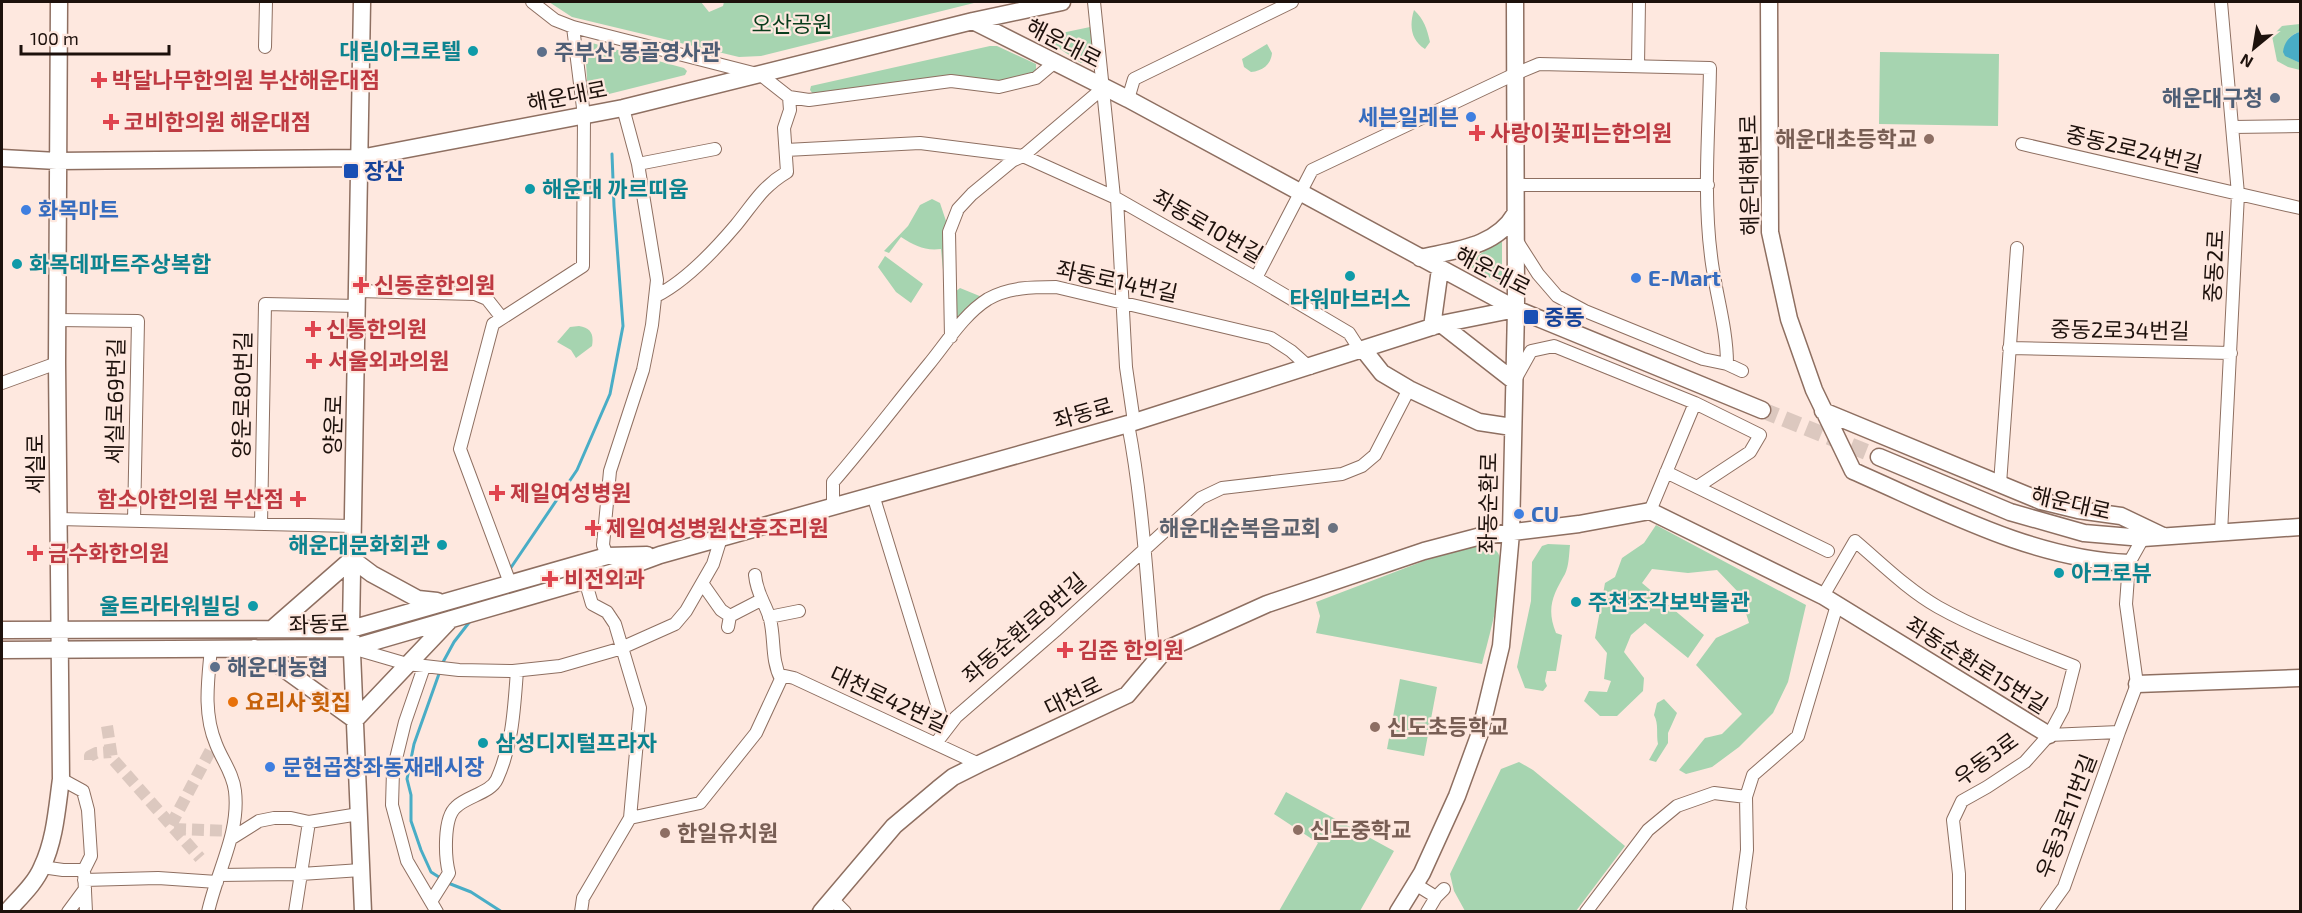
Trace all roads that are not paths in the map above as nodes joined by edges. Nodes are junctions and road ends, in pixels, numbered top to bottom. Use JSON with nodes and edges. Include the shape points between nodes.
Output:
{"nodes":[{"id":1,"x":59,"y":2,"type":"edge"},
{"id":2,"x":266,"y":2,"type":"edge"},
{"id":3,"x":362,"y":2,"type":"edge"},
{"id":4,"x":532,"y":2,"type":"edge"},
{"id":5,"x":1062,"y":2,"type":"edge"},
{"id":6,"x":1094,"y":2,"type":"edge"},
{"id":7,"x":1292,"y":2,"type":"edge"},
{"id":8,"x":1515,"y":2,"type":"edge"},
{"id":9,"x":1639,"y":2,"type":"edge"},
{"id":10,"x":1769,"y":2,"type":"edge"},
{"id":11,"x":2221,"y":2,"type":"edge"},
{"id":12,"x":973,"y":21,"type":"junction"},
{"id":13,"x":573,"y":27,"type":"junction"},
{"id":14,"x":265,"y":47,"type":"dead end"},
{"id":15,"x":1055,"y":62,"type":"junction"},
{"id":16,"x":1638,"y":65,"type":"junction"},
{"id":17,"x":1515,"y":74,"type":"junction"},
{"id":18,"x":761,"y":75,"type":"junction"},
{"id":19,"x":1103,"y":88,"type":"junction"},
{"id":20,"x":789,"y":98,"type":"junction"},
{"id":21,"x":1128,"y":99,"type":"junction"},
{"id":22,"x":623,"y":108,"type":"junction"},
{"id":23,"x":585,"y":116,"type":"junction"},
{"id":24,"x":2232,"y":126,"type":"junction"},
{"id":25,"x":2301,"y":126,"type":"edge"},
{"id":26,"x":2022,"y":144,"type":"dead end"},
{"id":27,"x":715,"y":149,"type":"dead end"},
{"id":28,"x":786,"y":150,"type":"junction"},
{"id":29,"x":1023,"y":156,"type":"junction"},
{"id":30,"x":2,"y":158,"type":"edge"},
{"id":31,"x":360,"y":158,"type":"junction"},
{"id":32,"x":57,"y":161,"type":"junction"},
{"id":33,"x":638,"y":164,"type":"junction"},
{"id":34,"x":1515,"y":185,"type":"junction"},
{"id":35,"x":1708,"y":185,"type":"junction"},
{"id":36,"x":1301,"y":192,"type":"junction"},
{"id":37,"x":2238,"y":194,"type":"junction"},
{"id":38,"x":1116,"y":198,"type":"junction"},
{"id":39,"x":2301,"y":208,"type":"edge"},
{"id":40,"x":1515,"y":214,"type":"junction"},
{"id":41,"x":1515,"y":238,"type":"junction"},
{"id":42,"x":2017,"y":248,"type":"dead end"},
{"id":43,"x":1420,"y":258,"type":"junction"},
{"id":44,"x":1440,"y":269,"type":"junction"},
{"id":45,"x":1256,"y":278,"type":"junction"},
{"id":46,"x":656,"y":296,"type":"junction"},
{"id":47,"x":358,"y":299,"type":"junction"},
{"id":48,"x":1123,"y":303,"type":"junction"},
{"id":49,"x":1516,"y":309,"type":"junction"},
{"id":50,"x":502,"y":318,"type":"junction"},
{"id":51,"x":57,"y":320,"type":"junction"},
{"id":52,"x":1437,"y":326,"type":"junction"},
{"id":53,"x":951,"y":337,"type":"junction"},
{"id":54,"x":2009,"y":348,"type":"junction"},
{"id":55,"x":1361,"y":350,"type":"junction"},
{"id":56,"x":2231,"y":353,"type":"junction"},
{"id":57,"x":57,"y":363,"type":"junction"},
{"id":58,"x":1727,"y":364,"type":"junction"},
{"id":59,"x":1310,"y":368,"type":"junction"},
{"id":60,"x":1742,"y":371,"type":"dead end"},
{"id":61,"x":1514,"y":381,"type":"junction"},
{"id":62,"x":2,"y":383,"type":"edge"},
{"id":63,"x":1409,"y":388,"type":"junction"},
{"id":64,"x":1695,"y":404,"type":"junction"},
{"id":65,"x":1762,"y":410,"type":"tunnel mouth"},
{"id":66,"x":1823,"y":411,"type":"junction"},
{"id":67,"x":1131,"y":423,"type":"junction"},
{"id":68,"x":1512,"y":427,"type":"junction"},
{"id":69,"x":1880,"y":457,"type":"tunnel mouth"},
{"id":70,"x":1666,"y":472,"type":"junction"},
{"id":71,"x":2000,"y":484,"type":"junction"},
{"id":72,"x":1697,"y":487,"type":"junction"},
{"id":73,"x":873,"y":495,"type":"junction"},
{"id":74,"x":834,"y":506,"type":"junction"},
{"id":75,"x":1650,"y":511,"type":"junction"},
{"id":76,"x":58,"y":519,"type":"junction"},
{"id":77,"x":134,"y":521,"type":"junction"},
{"id":78,"x":261,"y":524,"type":"junction"},
{"id":79,"x":352,"y":526,"type":"junction"},
{"id":80,"x":2301,"y":527,"type":"edge"},
{"id":81,"x":1511,"y":533,"type":"junction"},
{"id":82,"x":2222,"y":533,"type":"junction"},
{"id":83,"x":721,"y":538,"type":"junction"},
{"id":84,"x":2143,"y":538,"type":"junction"},
{"id":85,"x":2167,"y":538,"type":"junction"},
{"id":86,"x":1144,"y":549,"type":"junction"},
{"id":87,"x":1828,"y":551,"type":"dead end"},
{"id":88,"x":660,"y":555,"type":"junction"},
{"id":89,"x":607,"y":556,"type":"junction"},
{"id":90,"x":352,"y":559,"type":"junction"},
{"id":91,"x":2129,"y":563,"type":"junction"},
{"id":92,"x":755,"y":575,"type":"dead end"},
{"id":93,"x":585,"y":580,"type":"junction"},
{"id":94,"x":517,"y":582,"type":"junction"},
{"id":95,"x":702,"y":583,"type":"junction"},
{"id":96,"x":761,"y":600,"type":"junction"},
{"id":97,"x":1830,"y":601,"type":"junction"},
{"id":98,"x":449,"y":610,"type":"junction"},
{"id":99,"x":799,"y":611,"type":"dead end"},
{"id":100,"x":769,"y":617,"type":"junction"},
{"id":101,"x":272,"y":629,"type":"junction"},
{"id":102,"x":351,"y":629,"type":"junction"},
{"id":103,"x":2,"y":630,"type":"edge"},
{"id":104,"x":58,"y":630,"type":"junction"},
{"id":105,"x":211,"y":648,"type":"junction"},
{"id":106,"x":255,"y":648,"type":"junction"},
{"id":107,"x":352,"y":648,"type":"junction"},
{"id":108,"x":622,"y":648,"type":"junction"},
{"id":109,"x":2,"y":650,"type":"edge"},
{"id":110,"x":59,"y":651,"type":"junction"},
{"id":111,"x":1154,"y":662,"type":"junction"},
{"id":112,"x":416,"y":665,"type":"junction"},
{"id":113,"x":517,"y":671,"type":"junction"},
{"id":114,"x":2301,"y":678,"type":"edge"},
{"id":115,"x":781,"y":679,"type":"junction"},
{"id":116,"x":2137,"y":684,"type":"junction"},
{"id":117,"x":355,"y":720,"type":"junction"},
{"id":118,"x":945,"y":730,"type":"junction"},
{"id":119,"x":2119,"y":732,"type":"junction"},
{"id":120,"x":2049,"y":735,"type":"junction"},
{"id":121,"x":936,"y":743,"type":"junction"},
{"id":122,"x":979,"y":764,"type":"junction"},
{"id":123,"x":61,"y":779,"type":"junction"},
{"id":124,"x":1746,"y":797,"type":"junction"},
{"id":125,"x":359,"y":814,"type":"junction"},
{"id":126,"x":630,"y":818,"type":"junction"},
{"id":127,"x":309,"y":822,"type":"junction"},
{"id":128,"x":232,"y":838,"type":"junction"},
{"id":129,"x":42,"y":867,"type":"junction"},
{"id":130,"x":361,"y":870,"type":"junction"},
{"id":131,"x":301,"y":873,"type":"junction"},
{"id":132,"x":218,"y":878,"type":"junction"},
{"id":133,"x":84,"y":880,"type":"junction"},
{"id":134,"x":1415,"y":884,"type":"junction"},
{"id":135,"x":827,"y":905,"type":"edge"},
{"id":136,"x":435,"y":906,"type":"edge"},
{"id":137,"x":7,"y":912,"type":"edge"},
{"id":138,"x":68,"y":912,"type":"edge"},
{"id":139,"x":86,"y":912,"type":"edge"},
{"id":140,"x":208,"y":912,"type":"edge"},
{"id":141,"x":295,"y":912,"type":"edge"},
{"id":142,"x":363,"y":912,"type":"edge"},
{"id":143,"x":581,"y":912,"type":"edge"},
{"id":144,"x":845,"y":912,"type":"edge"},
{"id":145,"x":1398,"y":912,"type":"edge"},
{"id":146,"x":1426,"y":912,"type":"edge"},
{"id":147,"x":1586,"y":912,"type":"edge"},
{"id":148,"x":1741,"y":912,"type":"edge"},
{"id":149,"x":1959,"y":912,"type":"edge"},
{"id":150,"x":2046,"y":912,"type":"edge"}],
"edges":[{"from":1,"to":32,"type":"main road","name":"세실로"},
{"from":2,"to":14,"type":"street"},
{"from":3,"to":31,"type":"main road","name":"양운로"},
{"from":4,"to":13,"type":"street","via":[[555,20]]},
{"from":5,"to":12,"type":"main road"},
{"from":6,"to":19,"type":"street"},
{"from":7,"to":21,"type":"street","via":[[1134,79]]},
{"from":8,"to":17,"type":"main road","name":"좌동순환로"},
{"from":9,"to":16,"type":"street"},
{"from":10,"to":66,"type":"main road","name":"해운대해변로","via":[[1770,232],[1789,319]]},
{"from":11,"to":24,"type":"street","name":"중동2로"},
{"from":12,"to":15,"type":"main road","name":"해운대로"},
{"from":12,"to":18,"type":"main road","name":"해운대로"},
{"from":13,"to":18,"type":"street"},
{"from":13,"to":23,"type":"street"},
{"from":15,"to":19,"type":"main road","name":"해운대로"},
{"from":15,"to":20,"type":"street","via":[[1036,78],[999,87],[951,81],[808,100]]},
{"from":16,"to":17,"type":"street","via":[[1539,64]]},
{"from":16,"to":35,"type":"street","via":[[1710,68]]},
{"from":17,"to":34,"type":"main road","name":"좌동순환로"},
{"from":17,"to":36,"type":"street","via":[[1312,170]]},
{"from":18,"to":20,"type":"street"},
{"from":18,"to":22,"type":"main road","name":"해운대로"},
{"from":19,"to":21,"type":"main road","name":"해운대로"},
{"from":19,"to":29,"type":"street"},
{"from":19,"to":38,"type":"street"},
{"from":20,"to":28,"type":"street","via":[[784,128]]},
{"from":21,"to":36,"type":"main road","name":"해운대로"},
{"from":22,"to":23,"type":"main road","name":"해운대로"},
{"from":22,"to":33,"type":"street"},
{"from":23,"to":31,"type":"main road","name":"해운대로"},
{"from":23,"to":50,"type":"street","via":[[583,266]]},
{"from":24,"to":25,"type":"street"},
{"from":24,"to":37,"type":"street","name":"중동2로"},
{"from":26,"to":37,"type":"street","name":"중동2로24번길"},
{"from":27,"to":33,"type":"street"},
{"from":28,"to":29,"type":"street","name":"좌동로10번길","via":[[920,143]]},
{"from":28,"to":46,"type":"street","via":[[787,172],[770,182],[696,266]]},
{"from":29,"to":38,"type":"street","name":"좌동로10번길"},
{"from":29,"to":53,"type":"street","via":[[1012,161],[958,209],[949,232]]},
{"from":30,"to":32,"type":"main road","name":"해운대로"},
{"from":31,"to":32,"type":"main road","name":"해운대로"},
{"from":31,"to":47,"type":"main road","name":"양운로"},
{"from":32,"to":51,"type":"main road","name":"세실로"},
{"from":33,"to":46,"type":"street","via":[[655,264]]},
{"from":34,"to":35,"type":"street"},
{"from":34,"to":40,"type":"main road","name":"좌동순환로"},
{"from":35,"to":58,"type":"street","via":[[1711,256]]},
{"from":36,"to":43,"type":"main road","name":"해운대로"},
{"from":36,"to":45,"type":"street"},
{"from":37,"to":39,"type":"street","name":"중동2로24번길"},
{"from":37,"to":56,"type":"street","name":"중동2로"},
{"from":38,"to":45,"type":"street","name":"좌동로10번길"},
{"from":38,"to":48,"type":"street"},
{"from":40,"to":41,"type":"main road","name":"좌동순환로"},
{"from":40,"to":43,"type":"main road","via":[[1507,228],[1490,240]]},
{"from":41,"to":49,"type":"main road","name":"좌동순환로"},
{"from":41,"to":58,"type":"street","via":[[1557,296],[1703,359]]},
{"from":42,"to":54,"type":"street"},
{"from":43,"to":44,"type":"main road","name":"해운대로"},
{"from":44,"to":49,"type":"main road","name":"해운대로"},
{"from":44,"to":52,"type":"main road"},
{"from":45,"to":55,"type":"street","name":"좌동로10번길","via":[[1349,333]]},
{"from":46,"to":89,"type":"street","via":[[643,370],[610,471],[603,545]]},
{"from":47,"to":50,"type":"street","via":[[475,294],[488,298]]},
{"from":47,"to":78,"type":"street","name":"양운로80번길","via":[[265,304]]},
{"from":47,"to":79,"type":"main road","name":"양운로"},
{"from":48,"to":53,"type":"street","name":"좌동로14번길","via":[[1056,287],[1030,286],[989,299]]},
{"from":48,"to":59,"type":"street","name":"좌동로14번길","via":[[1271,338]]},
{"from":48,"to":67,"type":"street"},
{"from":49,"to":52,"type":"main road","name":"좌동로"},
{"from":49,"to":61,"type":"main road","name":"좌동순환로"},
{"from":49,"to":65,"type":"main road","name":"해운대로"},
{"from":50,"to":94,"type":"street","via":[[493,324],[460,449],[500,555]]},
{"from":51,"to":57,"type":"main road","name":"세실로"},
{"from":51,"to":77,"type":"street","name":"세실로69번길","via":[[138,321]]},
{"from":52,"to":55,"type":"main road","name":"좌동로"},
{"from":52,"to":61,"type":"main road"},
{"from":53,"to":74,"type":"street","name":"좌동로14번길","via":[[833,483]]},
{"from":54,"to":56,"type":"street","name":"중동2로34번길"},
{"from":54,"to":71,"type":"street"},
{"from":55,"to":59,"type":"main road","name":"좌동로"},
{"from":55,"to":63,"type":"main road","via":[[1382,373]]},
{"from":56,"to":82,"type":"street","name":"중동2로"},
{"from":57,"to":62,"type":"street"},
{"from":57,"to":76,"type":"main road","name":"세실로"},
{"from":58,"to":60,"type":"street"},
{"from":59,"to":67,"type":"main road","name":"좌동로"},
{"from":61,"to":64,"type":"street","via":[[1531,351],[1554,346]]},
{"from":61,"to":68,"type":"main road","name":"좌동순환로"},
{"from":63,"to":68,"type":"main road","via":[[1479,422]]},
{"from":63,"to":86,"type":"street","name":"좌동순환로8번길","via":[[1375,455],[1362,466],[1342,474],[1222,488],[1201,498]]},
{"from":64,"to":70,"type":"street"},
{"from":64,"to":72,"type":"street","via":[[1760,435],[1750,452]]},
{"from":66,"to":71,"type":"main road"},
{"from":66,"to":91,"type":"main road","name":"해운대해변로","via":[[1853,471],[2006,537],[2074,558]]},
{"from":67,"to":73,"type":"main road","name":"좌동로"},
{"from":67,"to":86,"type":"street"},
{"from":68,"to":81,"type":"main road","name":"좌동순환로"},
{"from":69,"to":84,"type":"main road","name":"해운대로","via":[[2010,512],[2084,534]]},
{"from":70,"to":72,"type":"street"},
{"from":70,"to":75,"type":"street"},
{"from":71,"to":85,"type":"main road","via":[[2041,501],[2121,516]]},
{"from":72,"to":87,"type":"street"},
{"from":73,"to":74,"type":"main road","name":"좌동로"},
{"from":73,"to":118,"type":"street"},
{"from":74,"to":83,"type":"main road","name":"좌동로"},
{"from":75,"to":81,"type":"main road"},
{"from":75,"to":97,"type":"main road","name":"좌동순환로15번길"},
{"from":76,"to":77,"type":"street"},
{"from":76,"to":104,"type":"main road","name":"세실로"},
{"from":77,"to":78,"type":"street"},
{"from":78,"to":79,"type":"street"},
{"from":79,"to":90,"type":"main road","name":"양운로"},
{"from":80,"to":82,"type":"main road","name":"해운대로"},
{"from":81,"to":111,"type":"main road","name":"대천로","via":[[1481,536],[1424,551],[1267,604],[1165,650]]},
{"from":81,"to":134,"type":"main road","name":"좌동순환로","via":[[1502,646],[1480,733]]},
{"from":82,"to":85,"type":"main road","name":"해운대로"},
{"from":83,"to":88,"type":"main road","name":"좌동로"},
{"from":83,"to":95,"type":"street"},
{"from":84,"to":85,"type":"main road","name":"해운대로"},
{"from":84,"to":91,"type":"street"},
{"from":86,"to":111,"type":"street"},
{"from":86,"to":118,"type":"street","name":"좌동순환로8번길"},
{"from":88,"to":89,"type":"main road","name":"좌동로"},
{"from":88,"to":93,"type":"main road","name":"좌동로"},
{"from":89,"to":94,"type":"main road","name":"좌동로"},
{"from":90,"to":98,"type":"main road","via":[[418,599]]},
{"from":90,"to":101,"type":"main road"},
{"from":90,"to":102,"type":"main road","name":"양운로"},
{"from":91,"to":116,"type":"street","via":[[2126,604]]},
{"from":92,"to":96,"type":"street"},
{"from":93,"to":98,"type":"main road","name":"좌동로","via":[[514,601]]},
{"from":93,"to":108,"type":"street","via":[[592,604],[607,612]]},
{"from":94,"to":98,"type":"main road","name":"좌동로"},
{"from":95,"to":96,"type":"street","via":[[729,622]]},
{"from":95,"to":108,"type":"street","via":[[675,624]]},
{"from":96,"to":100,"type":"street"},
{"from":97,"to":120,"type":"main road","name":"좌동순환로15번길"},
{"from":97,"to":120,"type":"street","name":"좌동순환로15번길","via":[[1855,541],[1937,606],[2074,666],[2063,709]]},
{"from":97,"to":124,"type":"street","via":[[1798,736],[1753,776]]},
{"from":98,"to":102,"type":"main road","name":"좌동로"},
{"from":98,"to":107,"type":"main road","name":"좌동로"},
{"from":98,"to":112,"type":"main road"},
{"from":99,"to":100,"type":"street"},
{"from":100,"to":115,"type":"street","via":[[775,668]]},
{"from":101,"to":102,"type":"main road","name":"좌동로"},
{"from":101,"to":104,"type":"main road","name":"좌동로"},
{"from":102,"to":107,"type":"main road","name":"양운로"},
{"from":103,"to":104,"type":"main road","name":"좌동로"},
{"from":104,"to":110,"type":"main road","name":"세실로"},
{"from":105,"to":106,"type":"main road","name":"좌동로"},
{"from":105,"to":110,"type":"main road","name":"좌동로"},
{"from":105,"to":128,"type":"street","via":[[207,713],[235,790]]},
{"from":106,"to":107,"type":"main road","name":"좌동로"},
{"from":106,"to":117,"type":"main road"},
{"from":107,"to":112,"type":"street"},
{"from":107,"to":117,"type":"main road","name":"양운로"},
{"from":108,"to":113,"type":"street","via":[[560,666]]},
{"from":108,"to":126,"type":"street","via":[[640,708]]},
{"from":109,"to":110,"type":"main road","name":"좌동로"},
{"from":110,"to":123,"type":"main road","name":"세실로"},
{"from":111,"to":122,"type":"main road","name":"대천로","via":[[1127,695]]},
{"from":112,"to":113,"type":"street"},
{"from":112,"to":117,"type":"main road"},
{"from":112,"to":136,"type":"street","via":[[393,771],[392,805],[407,861]]},
{"from":113,"to":136,"type":"street","via":[[512,735],[496,782],[455,807],[451,815],[445,860],[449,873]]},
{"from":114,"to":116,"type":"main road"},
{"from":115,"to":121,"type":"street","name":"대천로42번길","via":[[794,678]]},
{"from":115,"to":126,"type":"street","via":[[756,733],[700,803]]},
{"from":116,"to":119,"type":"street"},
{"from":117,"to":125,"type":"main road","name":"양운로"},
{"from":118,"to":121,"type":"street","name":"좌동순환로8번길"},
{"from":119,"to":120,"type":"street","name":"우동3로"},
{"from":119,"to":150,"type":"street","name":"우동3로11번길","via":[[2064,887]]},
{"from":120,"to":149,"type":"street","name":"우동3로","via":[[2025,762],[1962,801],[1953,820]]},
{"from":121,"to":122,"type":"street","name":"대천로42번길"},
{"from":122,"to":135,"type":"main road","name":"대천로","via":[[953,777],[908,812]]},
{"from":123,"to":129,"type":"main road","name":"세실로","via":[[53,833]]},
{"from":123,"to":133,"type":"street","via":[[83,791],[88,810],[91,856]]},
{"from":124,"to":147,"type":"street","via":[[1714,793],[1677,806],[1648,830]]},
{"from":124,"to":148,"type":"street","via":[[1747,850]]},
{"from":125,"to":127,"type":"street"},
{"from":125,"to":130,"type":"main road","name":"양운로"},
{"from":126,"to":143,"type":"street","via":[[583,898]]},
{"from":127,"to":128,"type":"street","via":[[291,818],[259,821]]},
{"from":127,"to":131,"type":"street"},
{"from":128,"to":132,"type":"street"},
{"from":129,"to":133,"type":"street","via":[[63,870]]},
{"from":129,"to":137,"type":"main road","name":"세실로"},
{"from":130,"to":131,"type":"street"},
{"from":130,"to":142,"type":"main road","name":"양운로"},
{"from":131,"to":132,"type":"street"},
{"from":131,"to":141,"type":"street"},
{"from":132,"to":133,"type":"street"},
{"from":132,"to":140,"type":"street"},
{"from":133,"to":138,"type":"street"},
{"from":133,"to":139,"type":"street"},
{"from":134,"to":145,"type":"main road","name":"좌동순환로"},
{"from":134,"to":146,"type":"street","via":[[1440,893]]},
{"from":135,"to":144,"type":"street"}]}
